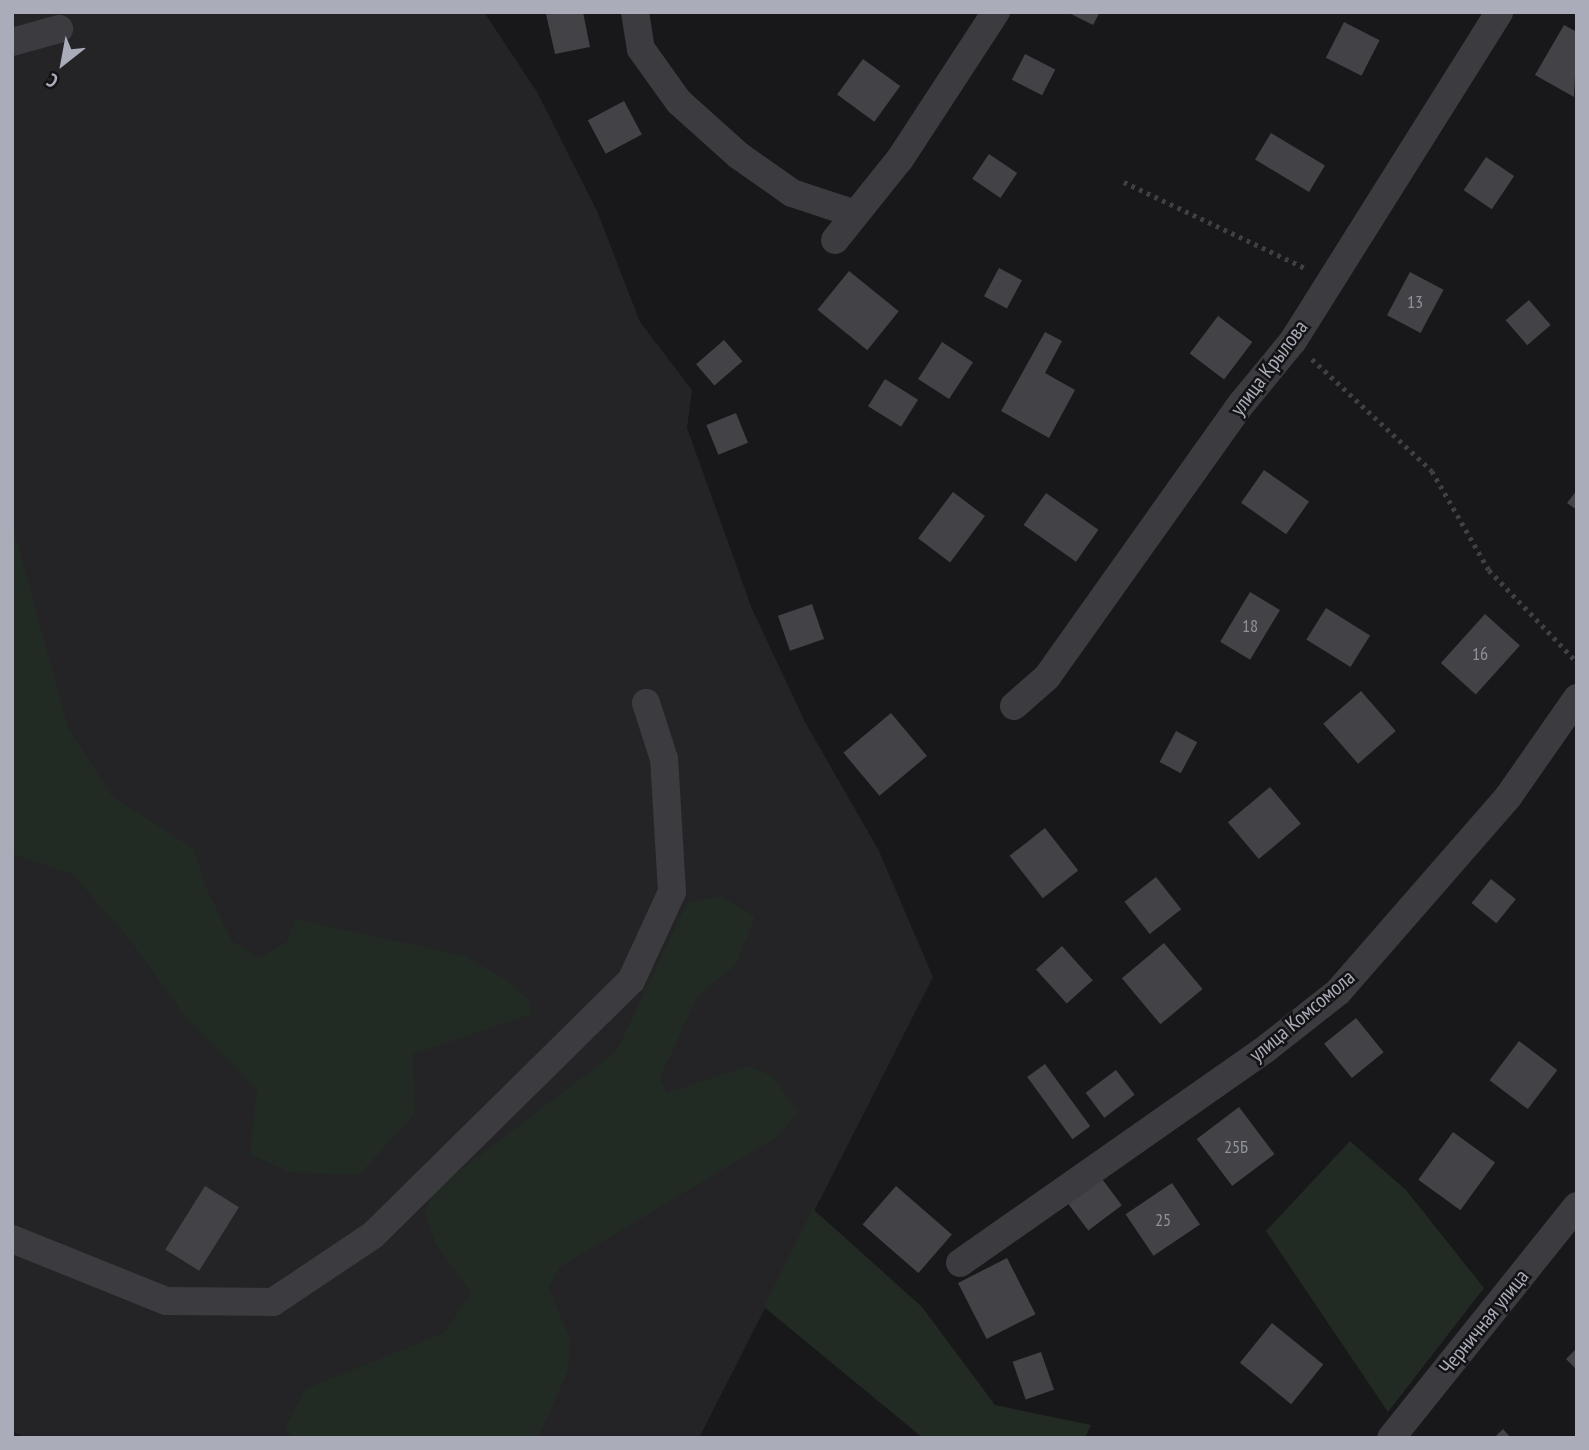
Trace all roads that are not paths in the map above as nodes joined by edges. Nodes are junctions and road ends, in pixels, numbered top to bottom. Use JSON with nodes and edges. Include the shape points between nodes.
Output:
{"nodes":[{"id":1,"x":635,"y":12,"type":"edge"},
{"id":2,"x":996,"y":12,"type":"edge"},
{"id":3,"x":1499,"y":12,"type":"edge"},
{"id":4,"x":59,"y":29,"type":"dead end"},
{"id":5,"x":12,"y":43,"type":"edge"},
{"id":6,"x":855,"y":214,"type":"junction"},
{"id":7,"x":835,"y":240,"type":"dead end"},
{"id":8,"x":1577,"y":698,"type":"edge"},
{"id":9,"x":646,"y":703,"type":"dead end"},
{"id":10,"x":1014,"y":706,"type":"dead end"},
{"id":11,"x":1577,"y":1206,"type":"edge"},
{"id":12,"x":12,"y":1239,"type":"edge"},
{"id":13,"x":960,"y":1263,"type":"dead end"},
{"id":14,"x":1391,"y":1438,"type":"edge"}],
"edges":[{"from":1,"to":6,"type":"street","via":[[641,49],[679,102],[738,155],[792,193]]},
{"from":2,"to":6,"type":"street","via":[[900,159]]},
{"from":3,"to":10,"type":"street","name":"улица Крылова","via":[[1293,341],[1242,403],[1047,677]]},
{"from":4,"to":5,"type":"street"},
{"from":6,"to":7,"type":"street"},
{"from":8,"to":13,"type":"street","name":"улица Комсомола","via":[[1508,797],[1338,992],[1263,1052]]},
{"from":9,"to":12,"type":"street","via":[[664,759],[672,892],[631,981],[373,1235],[273,1302],[166,1301]]},
{"from":11,"to":14,"type":"street","name":"Черничная улица"}]}
